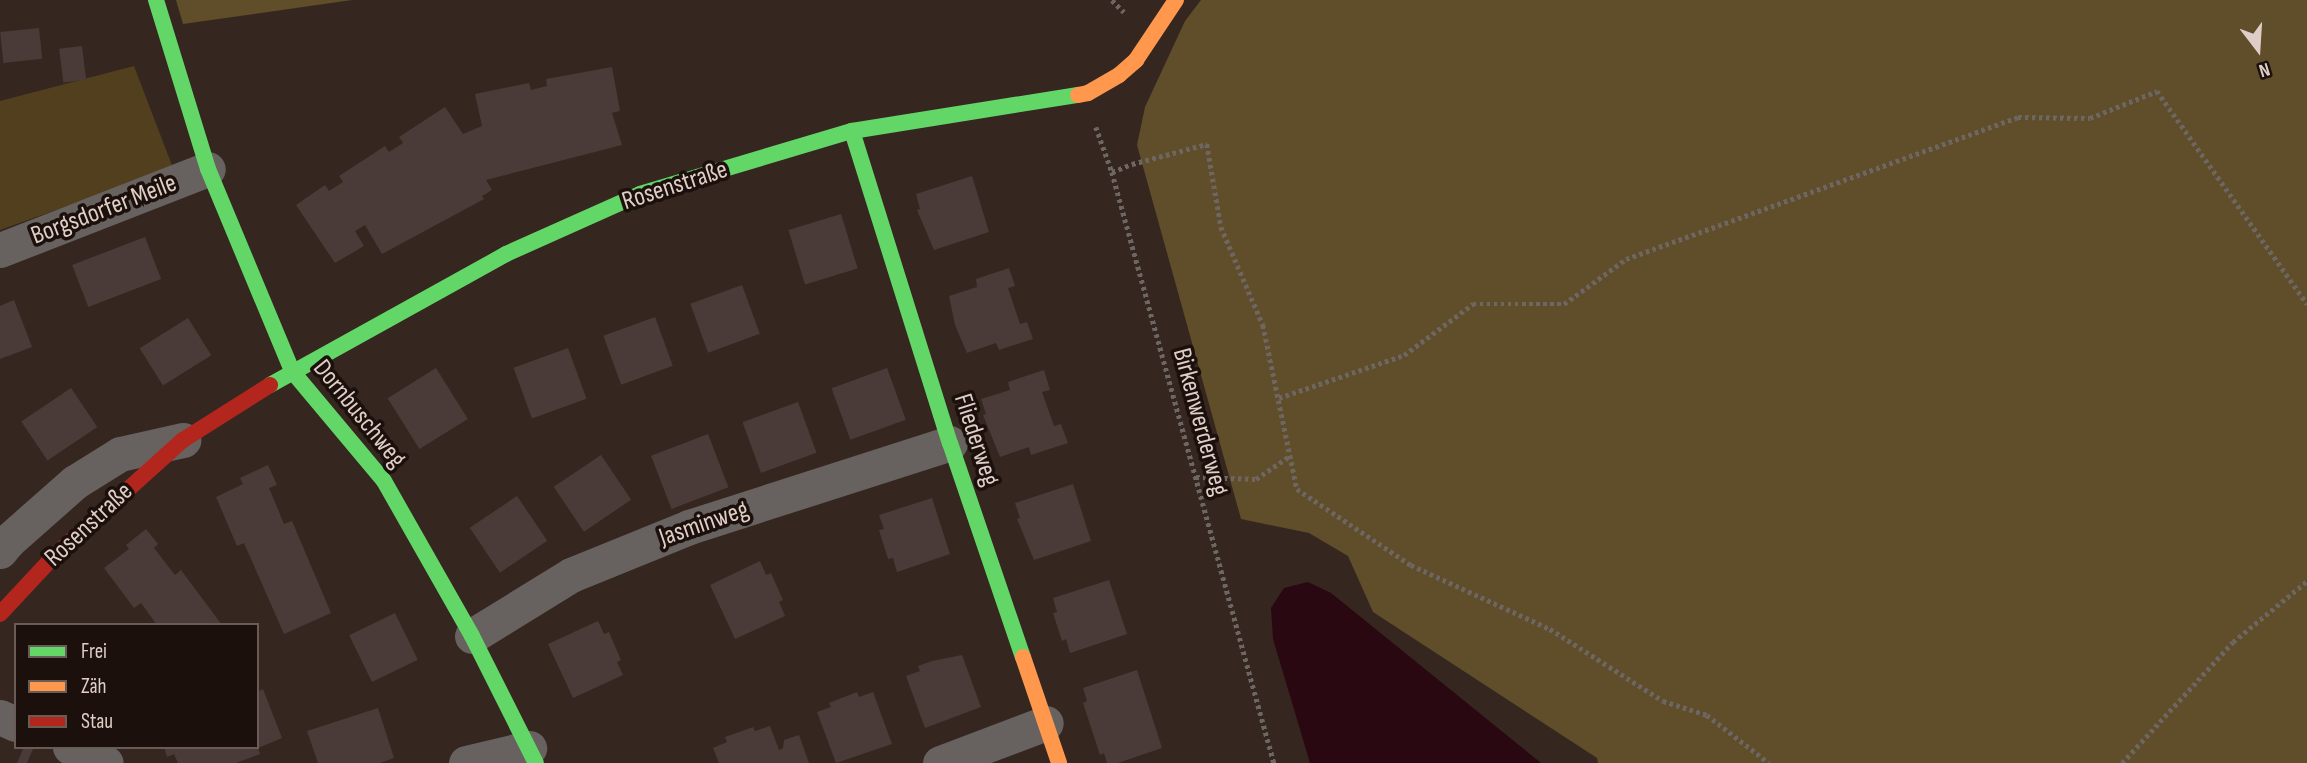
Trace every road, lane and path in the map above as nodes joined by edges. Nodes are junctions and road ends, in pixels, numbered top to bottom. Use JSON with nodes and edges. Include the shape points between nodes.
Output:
{"nodes":[{"id":1,"x":156,"y":0,"type":"edge"},
{"id":2,"x":1175,"y":0,"type":"edge"},
{"id":3,"x":1088,"y":93,"type":"junction"},
{"id":4,"x":852,"y":131,"type":"junction"},
{"id":5,"x":208,"y":169,"type":"junction"},
{"id":6,"x":1112,"y":172,"type":"junction"},
{"id":7,"x":0,"y":250,"type":"edge"},
{"id":8,"x":2307,"y":304,"type":"edge"},
{"id":9,"x":292,"y":371,"type":"junction"},
{"id":10,"x":1279,"y":398,"type":"junction"},
{"id":11,"x":183,"y":440,"type":"junction"},
{"id":12,"x":950,"y":443,"type":"junction"},
{"id":13,"x":1291,"y":455,"type":"junction"},
{"id":14,"x":1196,"y":477,"type":"junction"},
{"id":15,"x":0,"y":551,"type":"edge"},
{"id":16,"x":2307,"y":581,"type":"edge"},
{"id":17,"x":0,"y":614,"type":"edge"},
{"id":18,"x":472,"y":636,"type":"junction"},
{"id":19,"x":1046,"y":723,"type":"junction"},
{"id":20,"x":74,"y":749,"type":"edge"},
{"id":21,"x":532,"y":755,"type":"edge"},
{"id":22,"x":106,"y":763,"type":"edge"},
{"id":23,"x":466,"y":763,"type":"edge"},
{"id":24,"x":940,"y":763,"type":"edge"},
{"id":25,"x":1059,"y":763,"type":"edge"},
{"id":26,"x":1274,"y":763,"type":"edge"},
{"id":27,"x":1769,"y":763,"type":"edge"},
{"id":28,"x":2122,"y":763,"type":"edge"}],
"edges":[{"from":1,"to":5,"type":"street","name":"Dornbuschweg"},
{"from":2,"to":3,"type":"street","name":"Rosenstraße","via":[[1136,60]]},
{"from":3,"to":4,"type":"street","name":"Rosenstraße"},
{"from":3,"to":6,"type":"path","name":"Birkenwerderweg"},
{"from":4,"to":9,"type":"street","name":"Rosenstraße","via":[[640,194],[506,254]]},
{"from":4,"to":12,"type":"street","name":"Fliederweg"},
{"from":5,"to":7,"type":"street","name":"Borgsdorfer Meile"},
{"from":5,"to":9,"type":"street","name":"Dornbuschweg"},
{"from":6,"to":10,"type":"path","via":[[1208,144],[1221,228],[1263,325]]},
{"from":6,"to":14,"type":"path","name":"Birkenwerderweg"},
{"from":8,"to":10,"type":"path","via":[[2157,91],[2090,118],[2018,117],[1626,260],[1564,304],[1473,304],[1404,355]]},
{"from":9,"to":11,"type":"street","name":"Rosenstraße"},
{"from":9,"to":18,"type":"street","name":"Dornbuschweg","via":[[384,481]]},
{"from":10,"to":13,"type":"path"},
{"from":11,"to":15,"type":"street","name":"Rosenstraße","via":[[120,454],[75,482]]},
{"from":11,"to":17,"type":"street","name":"Rosenstraße","via":[[54,556]]},
{"from":12,"to":18,"type":"street","name":"Jasminweg","via":[[689,527],[571,575]]},
{"from":12,"to":19,"type":"street","name":"Fliederweg"},
{"from":13,"to":14,"type":"path","via":[[1256,480]]},
{"from":13,"to":27,"type":"path","via":[[1297,489],[1411,565],[1550,629],[1663,701],[1707,715]]},
{"from":14,"to":26,"type":"path","name":"Birkenwerderweg"},
{"from":16,"to":28,"type":"path","via":[[2233,642]]},
{"from":18,"to":21,"type":"street","name":"Dornbuschweg"},
{"from":19,"to":24,"type":"street"},
{"from":19,"to":25,"type":"street","name":"Fliederweg"},
{"from":20,"to":22,"type":"street"},
{"from":21,"to":23,"type":"street"}]}
